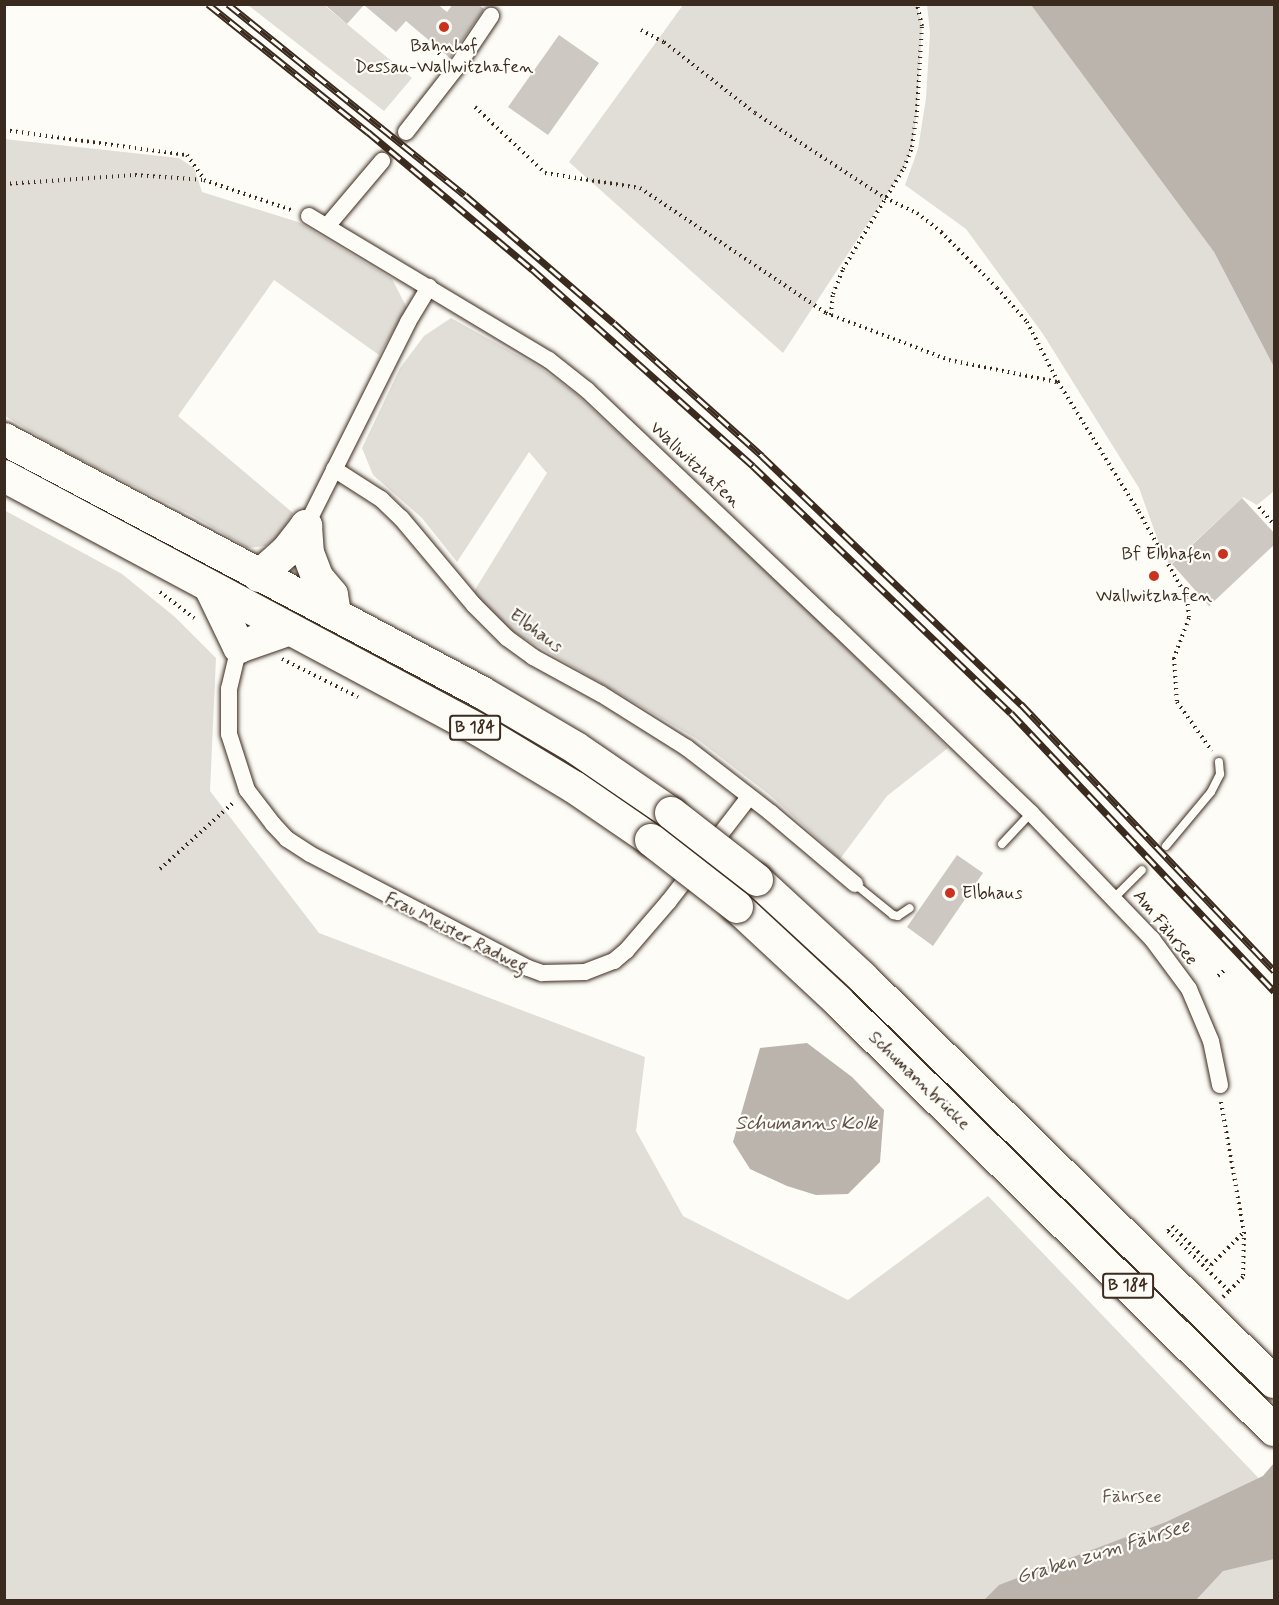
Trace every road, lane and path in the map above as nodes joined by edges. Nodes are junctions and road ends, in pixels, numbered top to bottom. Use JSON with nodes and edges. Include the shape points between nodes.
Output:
{"nodes":[{"id":1,"x":917,"y":4,"type":"edge"},
{"id":2,"x":491,"y":16,"type":"dead end"},
{"id":3,"x":641,"y":30,"type":"dead end"},
{"id":4,"x":475,"y":107,"type":"dead end"},
{"id":5,"x":4,"y":130,"type":"edge"},
{"id":6,"x":406,"y":132,"type":"tunnel mouth"},
{"id":7,"x":382,"y":161,"type":"tunnel mouth"},
{"id":8,"x":204,"y":180,"type":"junction"},
{"id":9,"x":4,"y":184,"type":"edge"},
{"id":10,"x":885,"y":198,"type":"junction"},
{"id":11,"x":309,"y":216,"type":"joint"},
{"id":12,"x":328,"y":225,"type":"junction"},
{"id":13,"x":429,"y":288,"type":"junction"},
{"id":14,"x":831,"y":315,"type":"junction"},
{"id":15,"x":1058,"y":382,"type":"junction"},
{"id":16,"x":4,"y":440,"type":"edge"},
{"id":17,"x":334,"y":469,"type":"junction"},
{"id":18,"x":4,"y":476,"type":"edge"},
{"id":19,"x":1259,"y":507,"type":"dead end"},
{"id":20,"x":1275,"y":525,"type":"edge"},
{"id":21,"x":306,"y":526,"type":"junction"},
{"id":22,"x":259,"y":576,"type":"junction"},
{"id":23,"x":210,"y":587,"type":"junction"},
{"id":24,"x":335,"y":615,"type":"junction"},
{"id":25,"x":290,"y":629,"type":"junction"},
{"id":26,"x":239,"y":647,"type":"junction"},
{"id":27,"x":1219,"y":762,"type":"joint"},
{"id":28,"x":247,"y":790,"type":"junction"},
{"id":29,"x":749,"y":797,"type":"junction"},
{"id":30,"x":1031,"y":813,"type":"junction"},
{"id":31,"x":1002,"y":844,"type":"dead end"},
{"id":32,"x":1166,"y":846,"type":"dead end"},
{"id":33,"x":160,"y":869,"type":"dead end"},
{"id":34,"x":1142,"y":870,"type":"dead end"},
{"id":35,"x":855,"y":884,"type":"joint"},
{"id":36,"x":1114,"y":897,"type":"junction"},
{"id":37,"x":910,"y":908,"type":"dead end"},
{"id":38,"x":1225,"y":970,"type":"dead end"},
{"id":39,"x":1218,"y":976,"type":"dead end"},
{"id":40,"x":1220,"y":1085,"type":"joint"},
{"id":41,"x":1244,"y":1232,"type":"junction"},
{"id":42,"x":1228,"y":1291,"type":"junction"},
{"id":43,"x":1206,"y":1314,"type":"junction"},
{"id":44,"x":1275,"y":1382,"type":"edge"},
{"id":45,"x":1266,"y":1421,"type":"edge"}],
"edges":[{"from":1,"to":10,"type":"path","via":[[922,26],[914,135],[904,168]]},
{"from":2,"to":6,"type":"street"},
{"from":3,"to":10,"type":"path","via":[[664,42],[755,113]]},
{"from":4,"to":14,"type":"path","via":[[545,173],[640,188]]},
{"from":5,"to":8,"type":"path","via":[[187,154]]},
{"from":7,"to":12,"type":"street"},
{"from":8,"to":9,"type":"path","via":[[135,175]]},
{"from":8,"to":11,"type":"path"},
{"from":10,"to":14,"type":"path","via":[[843,269],[833,294]]},
{"from":10,"to":15,"type":"path","via":[[917,213],[941,232],[997,288],[1027,322]]},
{"from":11,"to":12,"type":"street","name":"Wallwitzhafen"},
{"from":12,"to":13,"type":"street","name":"Wallwitzhafen"},
{"from":13,"to":17,"type":"street"},
{"from":13,"to":30,"type":"street","name":"Wallwitzhafen","via":[[549,360],[587,390]]},
{"from":14,"to":15,"type":"path","via":[[949,360]]},
{"from":15,"to":27,"type":"path","via":[[1121,481],[1186,598],[1189,618],[1174,658],[1177,702]]},
{"from":16,"to":22,"type":"highway","number":"B 184"},
{"from":17,"to":21,"type":"street"},
{"from":17,"to":29,"type":"street","name":"Elbhaus","via":[[381,499],[401,518],[507,638],[651,724]]},
{"from":18,"to":23,"type":"highway","number":"B 184"},
{"from":19,"to":20,"type":"path"},
{"from":21,"to":22,"type":"highway","via":[[286,552]]},
{"from":21,"to":24,"type":"highway","via":[[308,553],[316,578],[332,595]]},
{"from":22,"to":24,"type":"highway","number":"B 184"},
{"from":23,"to":25,"type":"highway","number":"B 184"},
{"from":23,"to":26,"type":"highway"},
{"from":24,"to":43,"type":"highway","name":"Schumannbrücke","number":"B 184","bridge":true,"via":[[530,720],[671,813],[758,880]]},
{"from":25,"to":26,"type":"highway"},
{"from":25,"to":45,"type":"highway","name":"Schumannbrücke","number":"B 184","bridge":true,"via":[[527,757],[651,840],[737,907]]},
{"from":26,"to":28,"type":"street","via":[[229,689],[229,734]]},
{"from":27,"to":32,"type":"lane","via":[[1220,774],[1211,792]]},
{"from":28,"to":29,"type":"street","via":[[287,839],[310,854],[528,968],[556,975],[600,968],[626,951]]},
{"from":28,"to":33,"type":"path"},
{"from":29,"to":35,"type":"street","name":"Elbhaus"},
{"from":30,"to":31,"type":"lane"},
{"from":30,"to":36,"type":"street","name":"Wallwitzhafen"},
{"from":34,"to":36,"type":"lane"},
{"from":35,"to":37,"type":"lane","via":[[893,915]]},
{"from":36,"to":40,"type":"street","name":"Am Fährsee","via":[[1171,962],[1189,989],[1211,1041]]},
{"from":38,"to":39,"type":"path"},
{"from":40,"to":41,"type":"path","via":[[1221,1111]]},
{"from":41,"to":42,"type":"path","via":[[1243,1277]]},
{"from":41,"to":42,"type":"path","via":[[1211,1265],[1172,1226],[1168,1231]]},
{"from":42,"to":43,"type":"path"},
{"from":43,"to":44,"type":"highway","number":"B 184"}]}
